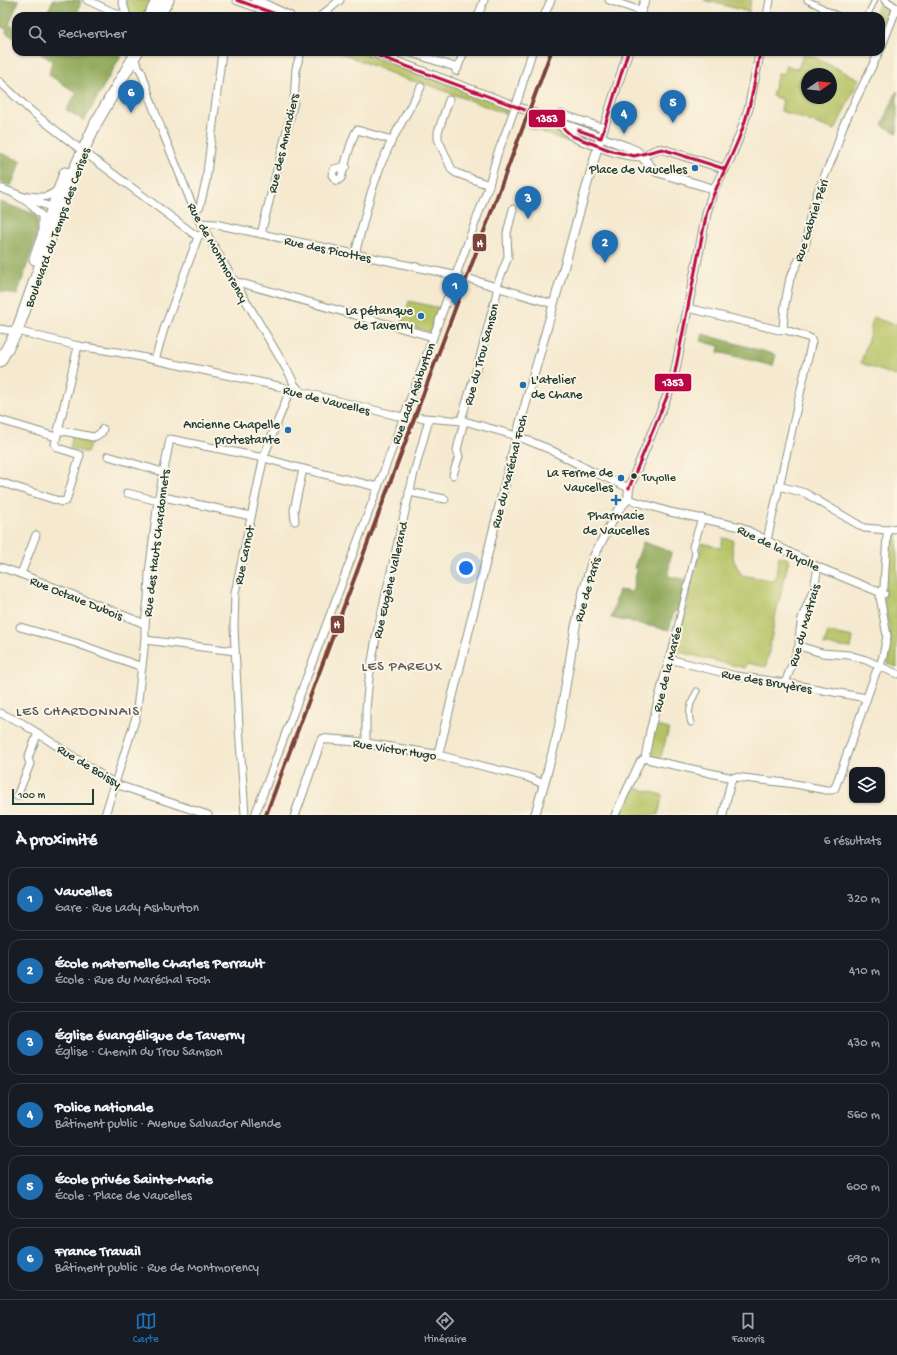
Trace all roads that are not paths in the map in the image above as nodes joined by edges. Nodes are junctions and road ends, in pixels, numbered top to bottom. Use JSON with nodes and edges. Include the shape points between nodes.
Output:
{"nodes":[{"id":1,"x":87,"y":0,"type":"edge"},
{"id":2,"x":122,"y":0,"type":"edge"},
{"id":3,"x":160,"y":0,"type":"edge"},
{"id":4,"x":237,"y":0,"type":"edge"},
{"id":5,"x":256,"y":0,"type":"edge"},
{"id":6,"x":340,"y":0,"type":"edge"},
{"id":7,"x":484,"y":0,"type":"edge"},
{"id":8,"x":551,"y":0,"type":"edge"},
{"id":9,"x":609,"y":0,"type":"edge"},
{"id":10,"x":644,"y":0,"type":"edge"},
{"id":11,"x":770,"y":0,"type":"edge"},
{"id":12,"x":807,"y":0,"type":"edge"},
{"id":13,"x":875,"y":0,"type":"edge"},
{"id":14,"x":886,"y":0,"type":"edge"},
{"id":15,"x":331,"y":8,"type":"junction"},
{"id":16,"x":896,"y":11,"type":"edge"},
{"id":17,"x":113,"y":12,"type":"edge"},
{"id":18,"x":125,"y":12,"type":"edge"},
{"id":19,"x":152,"y":12,"type":"edge"},
{"id":20,"x":158,"y":12,"type":"edge"},
{"id":21,"x":270,"y":12,"type":"edge"},
{"id":22,"x":282,"y":12,"type":"edge"},
{"id":23,"x":326,"y":12,"type":"edge"},
{"id":24,"x":329,"y":12,"type":"edge"},
{"id":25,"x":480,"y":12,"type":"edge"},
{"id":26,"x":546,"y":12,"type":"edge"},
{"id":27,"x":636,"y":12,"type":"edge"},
{"id":28,"x":641,"y":12,"type":"edge"},
{"id":29,"x":768,"y":12,"type":"edge"},
{"id":30,"x":831,"y":12,"type":"edge"},
{"id":31,"x":869,"y":12,"type":"edge"},
{"id":32,"x":894,"y":22,"type":"edge"},
{"id":33,"x":885,"y":33,"type":"edge"},
{"id":34,"x":132,"y":56,"type":"edge"},
{"id":35,"x":132,"y":56,"type":"edge"},
{"id":36,"x":135,"y":56,"type":"edge"},
{"id":37,"x":222,"y":56,"type":"edge"},
{"id":38,"x":300,"y":56,"type":"edge"},
{"id":39,"x":380,"y":56,"type":"edge"},
{"id":40,"x":420,"y":56,"type":"edge"},
{"id":41,"x":462,"y":56,"type":"edge"},
{"id":42,"x":531,"y":56,"type":"edge"},
{"id":43,"x":627,"y":56,"type":"edge"},
{"id":44,"x":759,"y":56,"type":"edge"},
{"id":45,"x":877,"y":56,"type":"edge"},
{"id":46,"x":125,"y":71,"type":"junction"},
{"id":47,"x":0,"y":82,"type":"edge"},
{"id":48,"x":145,"y":82,"type":"junction"},
{"id":49,"x":421,"y":87,"type":"dead end"},
{"id":50,"x":449,"y":100,"type":"dead end"},
{"id":51,"x":561,"y":114,"type":"dead end"},
{"id":52,"x":555,"y":121,"type":"junction"},
{"id":53,"x":604,"y":128,"type":"junction"},
{"id":54,"x":601,"y":138,"type":"junction"},
{"id":55,"x":392,"y":140,"type":"junction"},
{"id":56,"x":598,"y":146,"type":"junction"},
{"id":57,"x":80,"y":149,"type":"junction"},
{"id":58,"x":642,"y":156,"type":"junction"},
{"id":59,"x":346,"y":166,"type":"dead end"},
{"id":60,"x":725,"y":169,"type":"junction"},
{"id":61,"x":489,"y":185,"type":"junction"},
{"id":62,"x":60,"y":187,"type":"junction"},
{"id":63,"x":0,"y":188,"type":"edge"},
{"id":64,"x":714,"y":189,"type":"junction"},
{"id":65,"x":13,"y":193,"type":"junction"},
{"id":66,"x":513,"y":209,"type":"dead end"},
{"id":67,"x":56,"y":210,"type":"junction"},
{"id":68,"x":195,"y":211,"type":"junction"},
{"id":69,"x":200,"y":223,"type":"junction"},
{"id":70,"x":206,"y":232,"type":"junction"},
{"id":71,"x":261,"y":234,"type":"junction"},
{"id":72,"x":198,"y":237,"type":"junction"},
{"id":73,"x":40,"y":245,"type":"junction"},
{"id":74,"x":355,"y":254,"type":"junction"},
{"id":75,"x":457,"y":276,"type":"junction"},
{"id":76,"x":470,"y":279,"type":"tunnel mouth"},
{"id":77,"x":234,"y":281,"type":"junction"},
{"id":78,"x":253,"y":286,"type":"junction"},
{"id":79,"x":497,"y":288,"type":"junction"},
{"id":80,"x":243,"y":297,"type":"junction"},
{"id":81,"x":553,"y":304,"type":"junction"},
{"id":82,"x":688,"y":308,"type":"junction"},
{"id":83,"x":783,"y":329,"type":"junction"},
{"id":84,"x":9,"y":330,"type":"edge"},
{"id":85,"x":433,"y":337,"type":"junction"},
{"id":86,"x":78,"y":346,"type":"junction"},
{"id":87,"x":0,"y":355,"type":"edge"},
{"id":88,"x":155,"y":360,"type":"junction"},
{"id":89,"x":0,"y":361,"type":"edge"},
{"id":90,"x":290,"y":390,"type":"junction"},
{"id":91,"x":300,"y":391,"type":"junction"},
{"id":92,"x":404,"y":416,"type":"junction"},
{"id":93,"x":429,"y":419,"type":"junction"},
{"id":94,"x":0,"y":420,"type":"edge"},
{"id":95,"x":463,"y":421,"type":"junction"},
{"id":96,"x":103,"y":429,"type":"dead end"},
{"id":97,"x":58,"y":430,"type":"junction"},
{"id":98,"x":516,"y":436,"type":"junction"},
{"id":99,"x":56,"y":437,"type":"junction"},
{"id":100,"x":108,"y":456,"type":"dead end"},
{"id":101,"x":264,"y":458,"type":"junction"},
{"id":102,"x":303,"y":469,"type":"junction"},
{"id":103,"x":163,"y":472,"type":"junction"},
{"id":104,"x":453,"y":475,"type":"dead end"},
{"id":105,"x":0,"y":482,"type":"edge"},
{"id":106,"x":779,"y":486,"type":"junction"},
{"id":107,"x":378,"y":487,"type":"junction"},
{"id":108,"x":628,"y":488,"type":"junction"},
{"id":109,"x":409,"y":492,"type":"junction"},
{"id":110,"x":127,"y":493,"type":"dead end"},
{"id":111,"x":158,"y":499,"type":"junction"},
{"id":112,"x":445,"y":499,"type":"dead end"},
{"id":113,"x":628,"y":499,"type":"junction"},
{"id":114,"x":251,"y":516,"type":"junction"},
{"id":115,"x":702,"y":518,"type":"junction"},
{"id":116,"x":295,"y":521,"type":"dead end"},
{"id":117,"x":897,"y":528,"type":"edge"},
{"id":118,"x":888,"y":530,"type":"junction"},
{"id":119,"x":36,"y":536,"type":"dead end"},
{"id":120,"x":767,"y":540,"type":"junction"},
{"id":121,"x":693,"y":547,"type":"joint"},
{"id":122,"x":0,"y":567,"type":"edge"},
{"id":123,"x":818,"y":567,"type":"junction"},
{"id":124,"x":21,"y":574,"type":"junction"},
{"id":125,"x":883,"y":594,"type":"junction"},
{"id":126,"x":145,"y":624,"type":"junction"},
{"id":127,"x":20,"y":627,"type":"dead end"},
{"id":128,"x":145,"y":640,"type":"junction"},
{"id":129,"x":799,"y":646,"type":"junction"},
{"id":130,"x":235,"y":651,"type":"junction"},
{"id":131,"x":670,"y":655,"type":"junction"},
{"id":132,"x":880,"y":666,"type":"junction"},
{"id":133,"x":142,"y":668,"type":"junction"},
{"id":134,"x":897,"y":674,"type":"edge"},
{"id":135,"x":785,"y":683,"type":"junction"},
{"id":136,"x":697,"y":691,"type":"dead end"},
{"id":137,"x":866,"y":698,"type":"junction"},
{"id":138,"x":0,"y":713,"type":"edge"},
{"id":139,"x":691,"y":723,"type":"dead end"},
{"id":140,"x":38,"y":733,"type":"junction"},
{"id":141,"x":366,"y":743,"type":"junction"},
{"id":142,"x":438,"y":754,"type":"junction"},
{"id":143,"x":645,"y":758,"type":"junction"},
{"id":144,"x":733,"y":778,"type":"junction"},
{"id":145,"x":115,"y":784,"type":"junction"},
{"id":146,"x":544,"y":784,"type":"junction"},
{"id":147,"x":17,"y":796,"type":"dead end"},
{"id":148,"x":245,"y":813,"type":"edge"},
{"id":149,"x":105,"y":815,"type":"edge"},
{"id":150,"x":208,"y":815,"type":"edge"},
{"id":151,"x":255,"y":815,"type":"edge"},
{"id":152,"x":294,"y":815,"type":"edge"},
{"id":153,"x":535,"y":815,"type":"edge"},
{"id":154,"x":615,"y":815,"type":"edge"},
{"id":155,"x":723,"y":815,"type":"edge"}],
"edges":[{"from":1,"to":17,"type":"street"},
{"from":2,"to":18,"type":"street"},
{"from":3,"to":19,"type":"main road"},
{"from":3,"to":20,"type":"main road"},
{"from":4,"to":21,"type":"street"},
{"from":5,"to":22,"type":"street"},
{"from":6,"to":15,"type":"street"},
{"from":7,"to":25,"type":"street"},
{"from":8,"to":26,"type":"street"},
{"from":9,"to":27,"type":"street"},
{"from":10,"to":28,"type":"street"},
{"from":11,"to":29,"type":"street"},
{"from":12,"to":30,"type":"street"},
{"from":13,"to":31,"type":"street"},
{"from":14,"to":16,"type":"street"},
{"from":15,"to":23,"type":"street"},
{"from":15,"to":24,"type":"street"},
{"from":16,"to":32,"type":"street"},
{"from":32,"to":33,"type":"street"},
{"from":34,"to":46,"type":"main road","name":"Boulevard du Temps des Cerises"},
{"from":35,"to":57,"type":"main road","name":"Boulevard du Temps des Cerises","via":[[93,112]]},
{"from":36,"to":48,"type":"street","name":"Rue de Montmorency"},
{"from":37,"to":68,"type":"street","via":[[206,181],[200,206]]},
{"from":38,"to":71,"type":"street","name":"Rue des Amandiers","via":[[296,68],[294,102]]},
{"from":39,"to":52,"type":"street"},
{"from":40,"to":41,"type":"street","via":[[457,70]]},
{"from":42,"to":61,"type":"street","name":"Rue Lady Ashburton","bridge":true},
{"from":43,"to":53,"type":"street","name":"Rue du Maréchal Foch"},
{"from":44,"to":60,"type":"street","via":[[749,107]]},
{"from":45,"to":83,"type":"street","name":"Rue Gabriel Péri","via":[[843,126],[818,191],[806,243],[790,278]]},
{"from":46,"to":48,"type":"street","name":"Rue de Montmorency","via":[[136,70]]},
{"from":46,"to":57,"type":"main road","name":"Boulevard du Temps des Cerises"},
{"from":47,"to":57,"type":"street"},
{"from":48,"to":68,"type":"street","name":"Rue de Montmorency"},
{"from":49,"to":55,"type":"street"},
{"from":50,"to":61,"type":"street","via":[[438,139],[452,170]]},
{"from":51,"to":53,"type":"street"},
{"from":52,"to":54,"type":"street"},
{"from":52,"to":56,"type":"street","via":[[575,138]]},
{"from":53,"to":54,"type":"street","name":"Rue du Maréchal Foch"},
{"from":54,"to":56,"type":"street","name":"Rue du Maréchal Foch"},
{"from":54,"to":58,"type":"street","via":[[634,150]]},
{"from":55,"to":59,"type":"street","via":[[357,130]]},
{"from":55,"to":74,"type":"street","via":[[371,193]]},
{"from":56,"to":58,"type":"street","via":[[626,155]]},
{"from":56,"to":81,"type":"street","name":"Rue du Maréchal Foch"},
{"from":57,"to":62,"type":"main road","name":"Boulevard du Temps des Cerises"},
{"from":57,"to":67,"type":"main road","name":"Boulevard du Temps des Cerises","via":[[68,187]]},
{"from":57,"to":72,"type":"street"},
{"from":58,"to":60,"type":"street","via":[[662,149]]},
{"from":58,"to":64,"type":"street","via":[[657,172]]},
{"from":60,"to":64,"type":"street"},
{"from":61,"to":75,"type":"street","name":"Rue Lady Ashburton"},
{"from":62,"to":65,"type":"street","via":[[45,197]]},
{"from":62,"to":67,"type":"main road","name":"Boulevard du Temps des Cerises"},
{"from":63,"to":65,"type":"street"},
{"from":64,"to":82,"type":"street","via":[[707,211]]},
{"from":65,"to":67,"type":"street"},
{"from":65,"to":73,"type":"street","via":[[29,203],[42,216]]},
{"from":66,"to":79,"type":"street","name":"Rue du Trou Samson","via":[[507,233],[508,257]]},
{"from":67,"to":73,"type":"main road","name":"Boulevard du Temps des Cerises"},
{"from":67,"to":84,"type":"main road","name":"Boulevard du Temps des Cerises"},
{"from":68,"to":69,"type":"street","name":"Rue de Montmorency"},
{"from":69,"to":70,"type":"street","name":"Rue de Montmorency"},
{"from":69,"to":71,"type":"street","name":"Rue des Picottes","via":[[207,222]]},
{"from":70,"to":72,"type":"street"},
{"from":70,"to":77,"type":"street","name":"Rue de Montmorency"},
{"from":71,"to":74,"type":"street","name":"Rue des Picottes"},
{"from":72,"to":88,"type":"street"},
{"from":73,"to":84,"type":"main road","name":"Boulevard du Temps des Cerises"},
{"from":74,"to":75,"type":"street","name":"Rue des Picottes"},
{"from":75,"to":85,"type":"street","name":"Rue Lady Ashburton"},
{"from":76,"to":79,"type":"street"},
{"from":77,"to":78,"type":"street"},
{"from":77,"to":80,"type":"street","name":"Rue de Montmorency"},
{"from":78,"to":80,"type":"street"},
{"from":78,"to":85,"type":"street"},
{"from":79,"to":81,"type":"street"},
{"from":79,"to":95,"type":"street","name":"Rue du Trou Samson"},
{"from":80,"to":91,"type":"street","name":"Rue de Montmorency"},
{"from":81,"to":98,"type":"street","name":"Rue du Maréchal Foch"},
{"from":82,"to":83,"type":"street"},
{"from":82,"to":108,"type":"street","via":[[671,389]]},
{"from":83,"to":106,"type":"street","via":[[810,338],[812,342]]},
{"from":84,"to":86,"type":"street","name":"Rue de Vaucelles"},
{"from":84,"to":87,"type":"main road","name":"Boulevard du Temps des Cerises"},
{"from":84,"to":89,"type":"main road","name":"Boulevard du Temps des Cerises"},
{"from":85,"to":92,"type":"street","name":"Rue Lady Ashburton"},
{"from":86,"to":88,"type":"street","name":"Rue de Vaucelles"},
{"from":86,"to":97,"type":"street"},
{"from":88,"to":90,"type":"street","name":"Rue de Vaucelles"},
{"from":90,"to":91,"type":"street","name":"Rue de Vaucelles"},
{"from":90,"to":101,"type":"street","name":"Rue Carnot"},
{"from":91,"to":92,"type":"street","name":"Rue de Vaucelles"},
{"from":92,"to":93,"type":"street","name":"Rue de Vaucelles"},
{"from":92,"to":107,"type":"street","name":"Rue Lady Ashburton"},
{"from":93,"to":95,"type":"street","name":"Rue de Vaucelles"},
{"from":93,"to":109,"type":"street","name":"Rue Eugène Vallerand"},
{"from":94,"to":99,"type":"street"},
{"from":95,"to":98,"type":"street","name":"Rue de Vaucelles"},
{"from":95,"to":104,"type":"street","name":"Rue du Trou Samson","via":[[457,450],[458,462]]},
{"from":96,"to":97,"type":"street","via":[[96,436]]},
{"from":97,"to":99,"type":"street"},
{"from":98,"to":108,"type":"street","name":"Rue de Vaucelles","via":[[549,449]]},
{"from":98,"to":142,"type":"street","name":"Rue du Maréchal Foch"},
{"from":99,"to":105,"type":"street","via":[[55,444],[58,448],[80,455],[66,501],[62,502]]},
{"from":100,"to":103,"type":"street"},
{"from":101,"to":102,"type":"street","name":"Rue des Hauts Chardonnets"},
{"from":101,"to":103,"type":"street","name":"Rue des Hauts Chardonnets","via":[[170,439]]},
{"from":101,"to":114,"type":"street","name":"Rue Carnot"},
{"from":102,"to":107,"type":"street","name":"Rue des Hauts Chardonnets"},
{"from":102,"to":116,"type":"street","via":[[294,510]]},
{"from":103,"to":111,"type":"street","name":"Rue des Hauts Chardonnets"},
{"from":106,"to":118,"type":"street","via":[[805,493],[864,528]]},
{"from":106,"to":120,"type":"street"},
{"from":107,"to":151,"type":"street","name":"Rue Lady Ashburton"},
{"from":108,"to":113,"type":"street"},
{"from":109,"to":112,"type":"street"},
{"from":109,"to":141,"type":"street","name":"Rue Eugène Vallerand","via":[[369,678]]},
{"from":110,"to":111,"type":"street"},
{"from":111,"to":114,"type":"street"},
{"from":111,"to":126,"type":"street","name":"Rue des Hauts Chardonnets"},
{"from":113,"to":115,"type":"street","name":"Rue de la Tuyolle","via":[[670,512]]},
{"from":113,"to":146,"type":"street","name":"Rue de Paris","via":[[618,510],[594,558],[583,593],[558,732]]},
{"from":114,"to":130,"type":"street","name":"Rue Carnot","via":[[235,593]]},
{"from":115,"to":120,"type":"street","name":"Rue de la Tuyolle","via":[[741,527]]},
{"from":115,"to":121,"type":"street","name":"Rue de la Marée"},
{"from":117,"to":118,"type":"street"},
{"from":118,"to":125,"type":"street"},
{"from":119,"to":124,"type":"street"},
{"from":120,"to":123,"type":"street","name":"Rue de la Tuyolle"},
{"from":121,"to":131,"type":"street","name":"Rue de la Marée","via":[[695,553]]},
{"from":122,"to":124,"type":"street","name":"Rue Octave Dubois"},
{"from":123,"to":125,"type":"street","name":"Rue de la Tuyolle"},
{"from":123,"to":129,"type":"street","name":"Rue du Martrais","via":[[814,588],[802,618]]},
{"from":124,"to":126,"type":"street","name":"Rue Octave Dubois"},
{"from":125,"to":132,"type":"street","via":[[880,597],[886,636]]},
{"from":126,"to":128,"type":"street"},
{"from":127,"to":133,"type":"street","via":[[76,643]]},
{"from":128,"to":130,"type":"street"},
{"from":128,"to":133,"type":"street"},
{"from":129,"to":132,"type":"street","via":[[822,653],[849,655]]},
{"from":129,"to":135,"type":"street","name":"Rue du Martrais"},
{"from":130,"to":148,"type":"street","name":"Rue Carnot"},
{"from":131,"to":135,"type":"street","name":"Rue des Bruyères","via":[[736,676]]},
{"from":131,"to":143,"type":"street","name":"Rue de la Marée"},
{"from":132,"to":134,"type":"street"},
{"from":132,"to":137,"type":"street"},
{"from":133,"to":145,"type":"street","via":[[136,717]]},
{"from":135,"to":137,"type":"street","name":"Rue des Bruyères"},
{"from":136,"to":139,"type":"street","via":[[688,716]]},
{"from":137,"to":144,"type":"street","via":[[835,788],[832,790]]},
{"from":138,"to":140,"type":"street","name":"Rue de Boissy"},
{"from":140,"to":145,"type":"street","name":"Rue de Boissy"},
{"from":140,"to":147,"type":"street","via":[[28,758],[30,764]]},
{"from":141,"to":142,"type":"street","name":"Rue Victor Hugo"},
{"from":141,"to":152,"type":"street","name":"Rue Victor Hugo","via":[[322,739]]},
{"from":142,"to":146,"type":"street","name":"Rue Victor Hugo"},
{"from":143,"to":144,"type":"street"},
{"from":143,"to":154,"type":"street","name":"Rue de la Marée","via":[[640,762]]},
{"from":144,"to":155,"type":"street"},
{"from":145,"to":149,"type":"street"},
{"from":145,"to":150,"type":"street","name":"Rue de Boissy"},
{"from":146,"to":153,"type":"street","name":"Rue de Paris"},
{"from":148,"to":151,"type":"street"}]}
